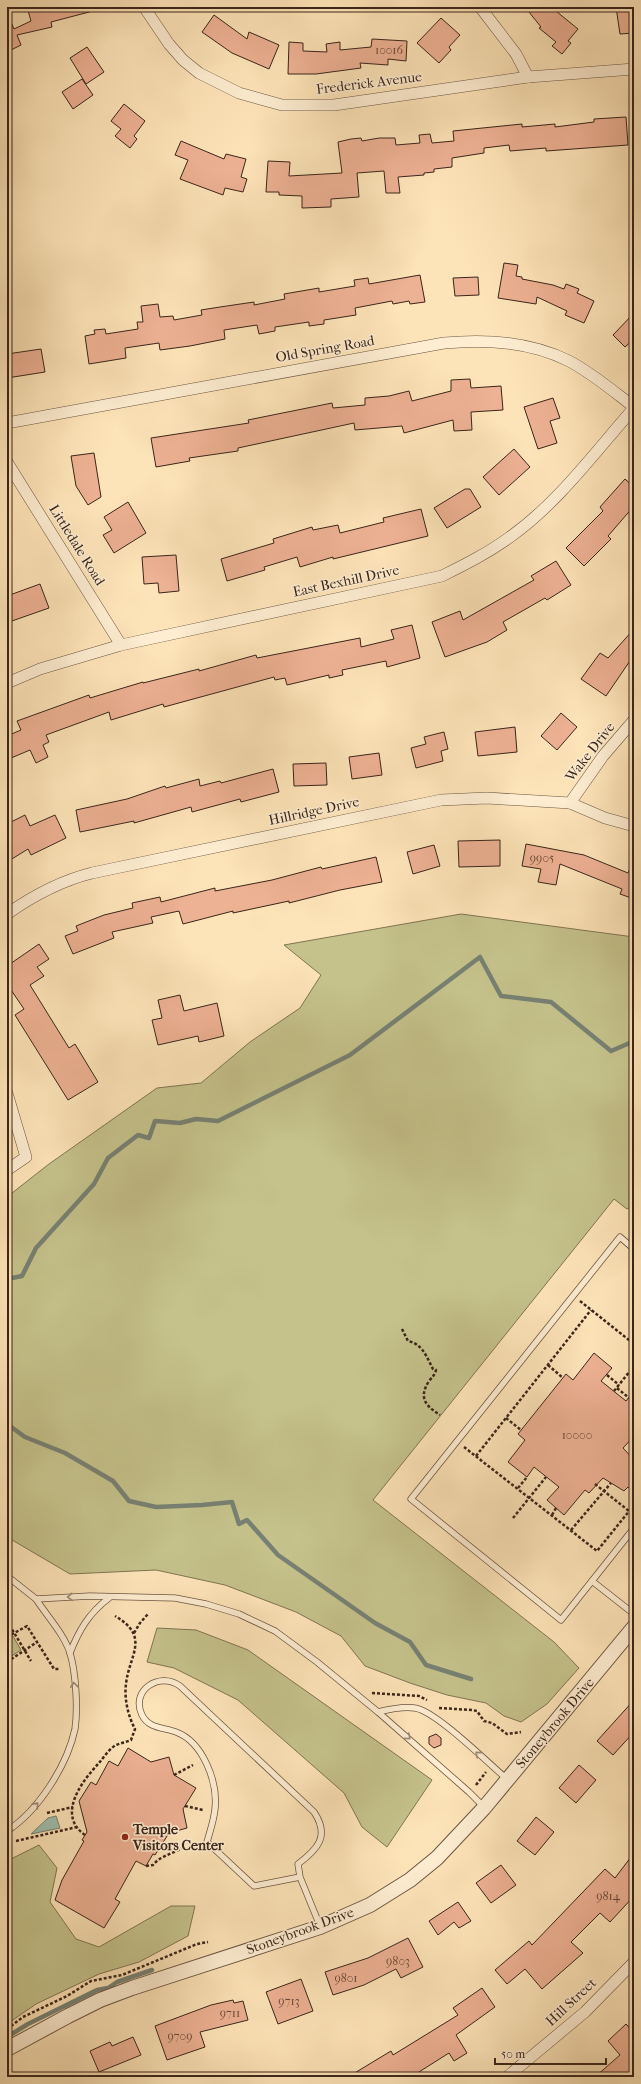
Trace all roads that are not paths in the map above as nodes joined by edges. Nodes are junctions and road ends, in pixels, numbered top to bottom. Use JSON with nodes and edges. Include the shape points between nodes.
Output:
{"nodes":[{"id":1,"x":144,"y":7,"type":"edge"},
{"id":2,"x":480,"y":7,"type":"edge"},
{"id":3,"x":634,"y":69,"type":"edge"},
{"id":4,"x":528,"y":76,"type":"junction"},
{"id":5,"x":634,"y":407,"type":"edge"},
{"id":6,"x":7,"y":422,"type":"edge"},
{"id":7,"x":7,"y":462,"type":"edge"},
{"id":8,"x":121,"y":645,"type":"junction"},
{"id":9,"x":7,"y":683,"type":"edge"},
{"id":10,"x":634,"y":720,"type":"edge"},
{"id":11,"x":570,"y":803,"type":"junction"},
{"id":12,"x":634,"y":826,"type":"edge"},
{"id":13,"x":7,"y":914,"type":"edge"},
{"id":14,"x":7,"y":1093,"type":"edge"},
{"id":15,"x":7,"y":1170,"type":"edge"},
{"id":16,"x":634,"y":1249,"type":"edge"},
{"id":17,"x":634,"y":1528,"type":"edge"},
{"id":18,"x":7,"y":1576,"type":"edge"},
{"id":19,"x":592,"y":1580,"type":"junction"},
{"id":20,"x":109,"y":1598,"type":"junction"},
{"id":21,"x":36,"y":1599,"type":"junction"},
{"id":22,"x":634,"y":1614,"type":"edge"},
{"id":23,"x":634,"y":1627,"type":"edge"},
{"id":24,"x":70,"y":1652,"type":"junction"},
{"id":25,"x":378,"y":1712,"type":"junction"},
{"id":26,"x":508,"y":1780,"type":"junction"},
{"id":27,"x":484,"y":1808,"type":"junction"},
{"id":28,"x":7,"y":1831,"type":"edge"},
{"id":29,"x":300,"y":1877,"type":"junction"},
{"id":30,"x":320,"y":1927,"type":"junction"},
{"id":31,"x":634,"y":1962,"type":"edge"},
{"id":32,"x":7,"y":2049,"type":"edge"},
{"id":33,"x":508,"y":2077,"type":"edge"}],
"edges":[{"from":1,"to":4,"type":"street","name":"Frederick Avenue","via":[[169,44],[199,73],[239,93],[276,104],[334,105]]},
{"from":2,"to":4,"type":"street","via":[[516,54]]},
{"from":3,"to":4,"type":"street","name":"Frederick Avenue"},
{"from":5,"to":6,"type":"street","name":"Old Spring Road","via":[[568,361],[544,351],[473,340],[444,343]]},
{"from":5,"to":8,"type":"street","name":"East Bexhill Drive","via":[[552,501],[512,536],[480,557],[442,576]]},
{"from":7,"to":8,"type":"street","name":"Littledale Road"},
{"from":8,"to":9,"type":"street","name":"East Bexhill Drive","via":[[40,669]]},
{"from":10,"to":11,"type":"street","name":"Wake Drive","via":[[603,756]]},
{"from":11,"to":12,"type":"street","name":"Hillridge Drive","via":[[605,818]]},
{"from":11,"to":13,"type":"street","name":"Hillridge Drive","via":[[487,798],[441,800],[68,879],[32,896]]},
{"from":14,"to":15,"type":"street","via":[[26,1157]]},
{"from":16,"to":19,"type":"lane","via":[[620,1238],[411,1499],[561,1620]]},
{"from":17,"to":19,"type":"lane"},
{"from":18,"to":21,"type":"lane"},
{"from":19,"to":22,"type":"lane"},
{"from":20,"to":21,"type":"lane","one_way":true,"via":[[90,1596]]},
{"from":20,"to":24,"type":"lane","via":[[84,1622]]},
{"from":20,"to":25,"type":"lane","via":[[174,1598],[239,1614],[275,1631]]},
{"from":21,"to":24,"type":"lane"},
{"from":23,"to":26,"type":"street","name":"Stoneybrook Drive"},
{"from":28,"to":24,"type":"lane","one_way":true,"via":[[18,1824],[39,1802],[68,1749],[75,1728],[76,1696]]},
{"from":26,"to":25,"type":"lane","one_way":true,"via":[[435,1717],[416,1708],[394,1708]]},
{"from":25,"to":27,"type":"lane","one_way":true},
{"from":26,"to":27,"type":"street","name":"Stoneybrook Drive"},
{"from":27,"to":30,"type":"street","name":"Stoneybrook Drive","via":[[437,1858],[410,1880],[370,1905]]},
{"from":29,"to":29,"type":"lane","via":[[254,1886],[207,1842],[215,1809],[215,1784],[197,1748],[190,1740],[175,1731],[154,1727],[144,1719],[140,1699],[147,1686],[163,1680],[180,1686],[314,1812],[320,1820],[321,1840],[316,1849],[298,1864]]},
{"from":29,"to":30,"type":"lane"},
{"from":30,"to":32,"type":"street","name":"Stoneybrook Drive","via":[[107,1998]]},
{"from":31,"to":33,"type":"street","name":"Hill Street","via":[[585,2012]]}]}
